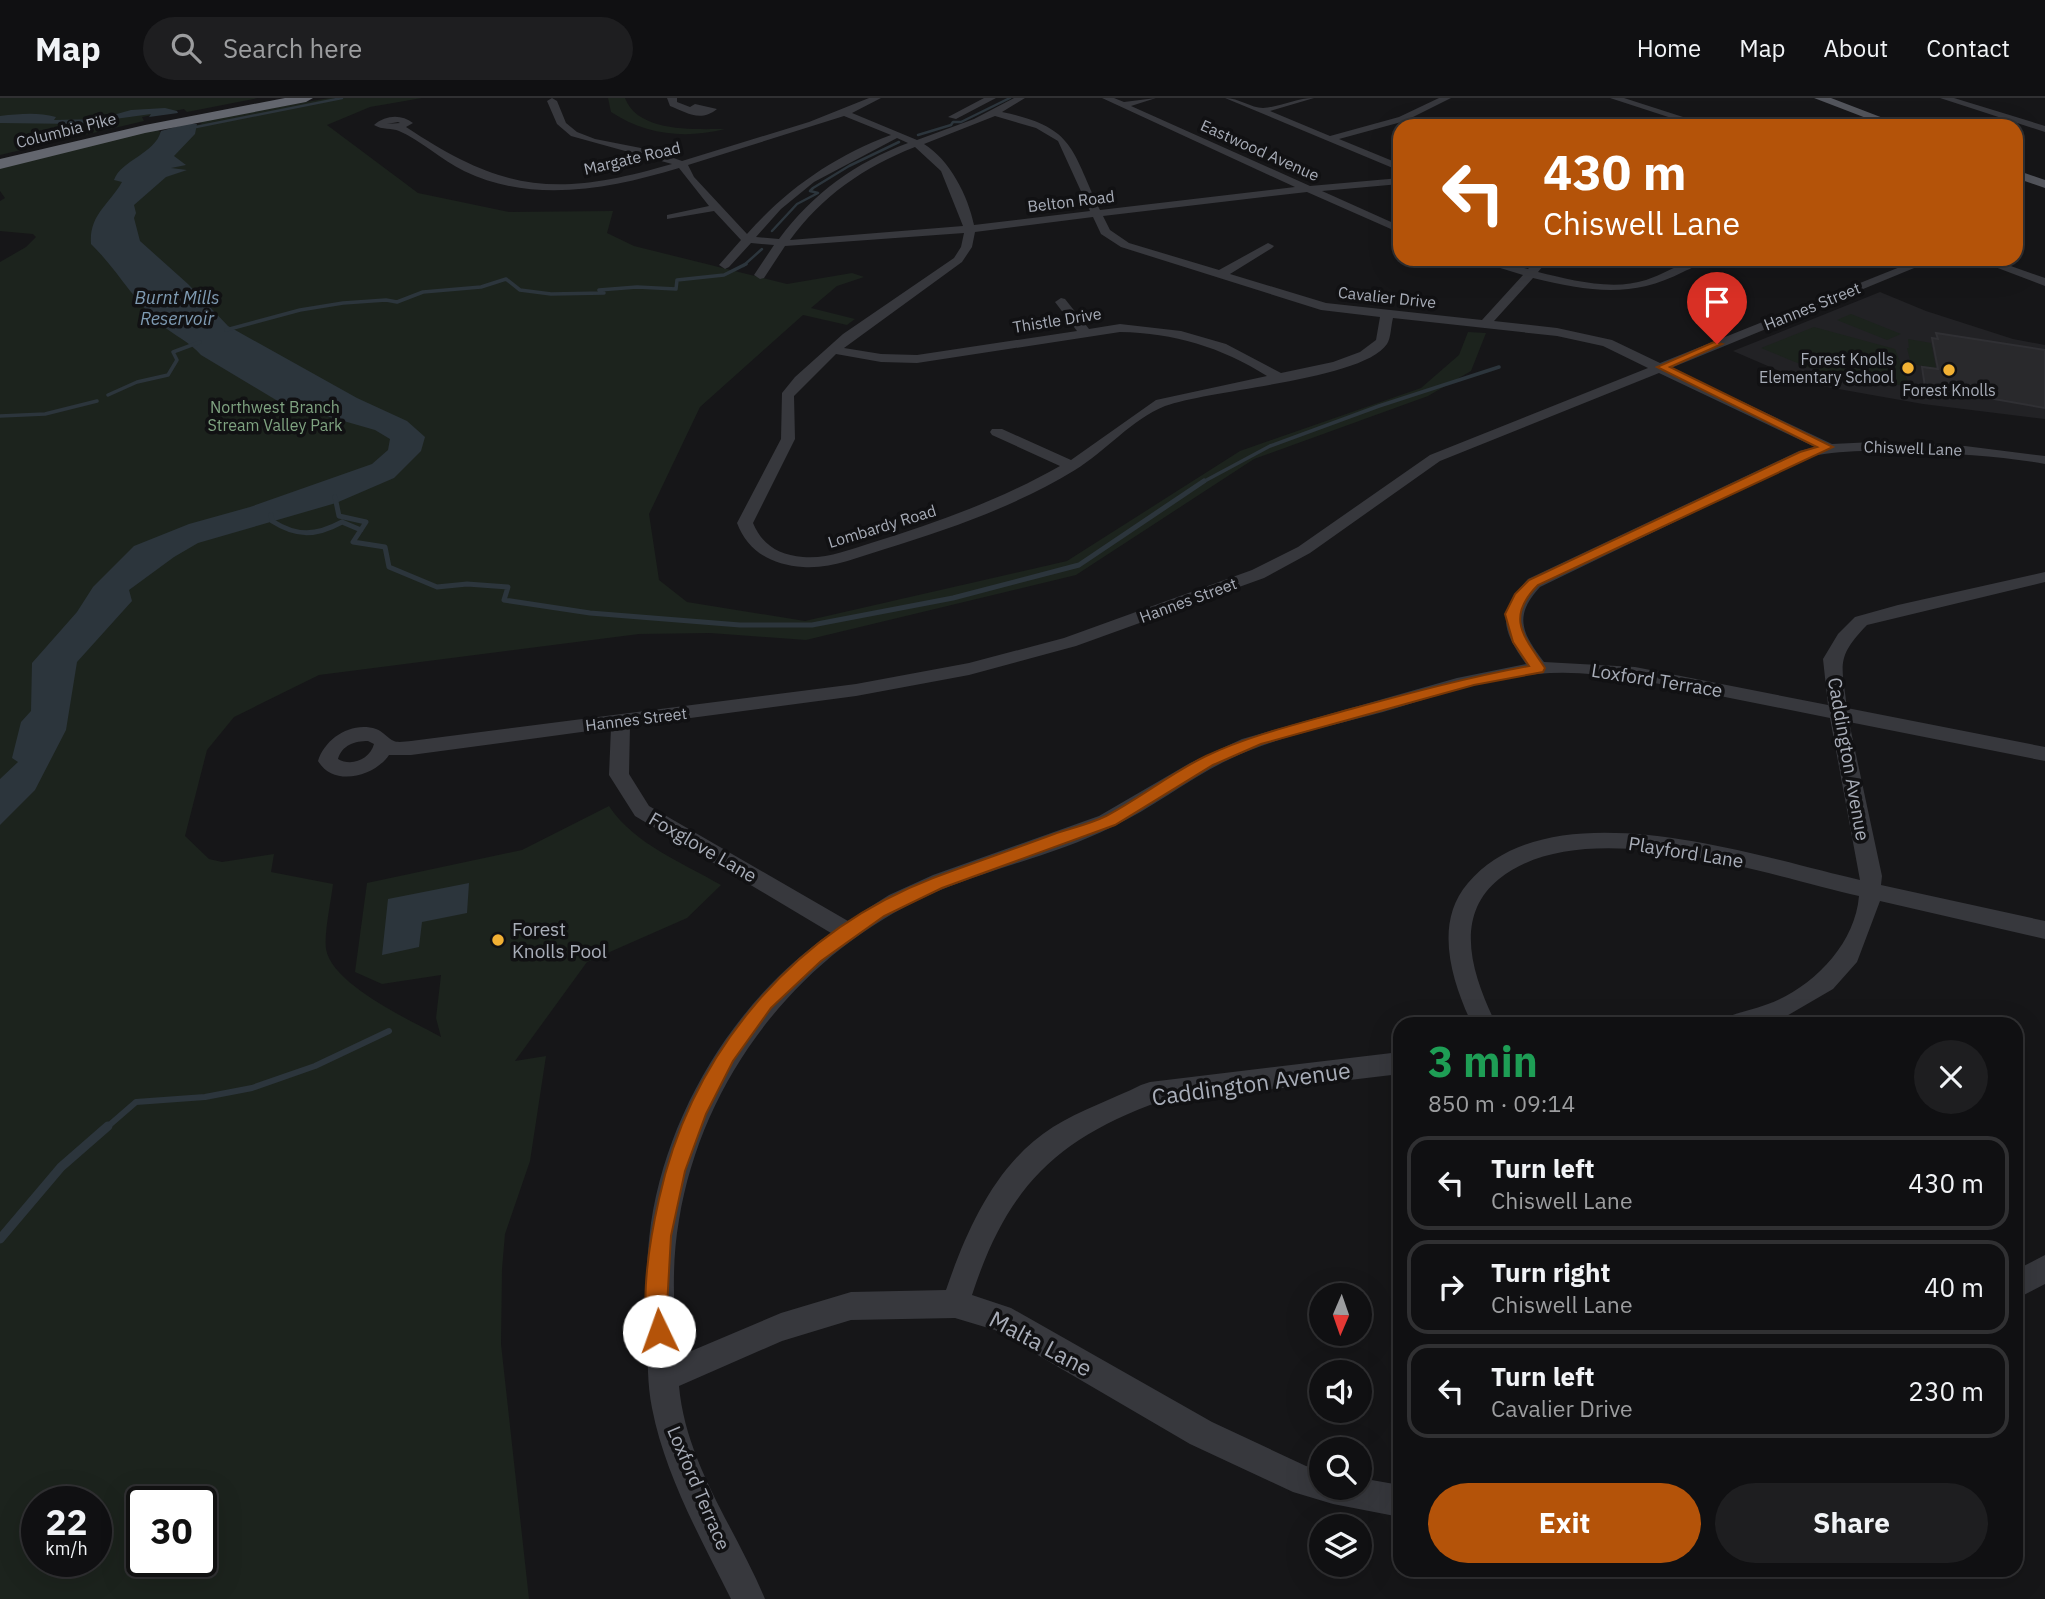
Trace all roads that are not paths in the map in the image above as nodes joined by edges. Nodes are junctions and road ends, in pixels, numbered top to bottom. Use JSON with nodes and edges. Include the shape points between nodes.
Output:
{"nodes":[{"id":1,"x":274,"y":98,"type":"edge"},
{"id":2,"x":306,"y":98,"type":"edge"},
{"id":3,"x":672,"y":98,"type":"edge"},
{"id":4,"x":876,"y":98,"type":"edge"},
{"id":5,"x":991,"y":98,"type":"edge"},
{"id":6,"x":1020,"y":98,"type":"edge"},
{"id":7,"x":1107,"y":98,"type":"edge"},
{"id":8,"x":1152,"y":98,"type":"edge"},
{"id":9,"x":1230,"y":98,"type":"edge"},
{"id":10,"x":1309,"y":98,"type":"edge"},
{"id":11,"x":1447,"y":98,"type":"edge"},
{"id":12,"x":1615,"y":98,"type":"edge"},
{"id":13,"x":1821,"y":98,"type":"edge"},
{"id":14,"x":1945,"y":98,"type":"edge"},
{"id":15,"x":551,"y":100,"type":"edge"},
{"id":16,"x":1808,"y":101,"type":"dead end"},
{"id":17,"x":1122,"y":105,"type":"junction"},
{"id":18,"x":690,"y":110,"type":"dead end"},
{"id":19,"x":1261,"y":111,"type":"junction"},
{"id":20,"x":847,"y":114,"type":"junction"},
{"id":21,"x":996,"y":114,"type":"junction"},
{"id":22,"x":182,"y":118,"type":"junction"},
{"id":23,"x":1402,"y":119,"type":"edge"},
{"id":24,"x":1682,"y":119,"type":"edge"},
{"id":25,"x":1856,"y":119,"type":"edge"},
{"id":26,"x":1879,"y":119,"type":"edge"},
{"id":27,"x":2011,"y":119,"type":"edge"},
{"id":28,"x":946,"y":120,"type":"dead end"},
{"id":29,"x":1393,"y":122,"type":"edge"},
{"id":30,"x":159,"y":123,"type":"junction"},
{"id":31,"x":2023,"y":123,"type":"edge"},
{"id":32,"x":399,"y":127,"type":"dead end"},
{"id":33,"x":2045,"y":130,"type":"edge"},
{"id":34,"x":2023,"y":132,"type":"edge"},
{"id":35,"x":905,"y":133,"type":"junction"},
{"id":36,"x":1330,"y":139,"type":"junction"},
{"id":37,"x":915,"y":144,"type":"junction"},
{"id":38,"x":0,"y":157,"type":"edge"},
{"id":39,"x":0,"y":164,"type":"edge"},
{"id":40,"x":682,"y":164,"type":"junction"},
{"id":41,"x":1393,"y":165,"type":"edge"},
{"id":42,"x":2023,"y":168,"type":"edge"},
{"id":43,"x":2023,"y":176,"type":"edge"},
{"id":44,"x":2045,"y":176,"type":"edge"},
{"id":45,"x":1393,"y":182,"type":"edge"},
{"id":46,"x":2045,"y":184,"type":"edge"},
{"id":47,"x":1309,"y":189,"type":"junction"},
{"id":48,"x":718,"y":208,"type":"junction"},
{"id":49,"x":1096,"y":215,"type":"junction"},
{"id":50,"x":671,"y":217,"type":"dead end"},
{"id":51,"x":1393,"y":227,"type":"edge"},
{"id":52,"x":971,"y":229,"type":"junction"},
{"id":53,"x":746,"y":239,"type":"junction"},
{"id":54,"x":780,"y":244,"type":"junction"},
{"id":55,"x":1268,"y":246,"type":"dead end"},
{"id":56,"x":725,"y":265,"type":"dead end"},
{"id":57,"x":1506,"y":266,"type":"edge"},
{"id":58,"x":1537,"y":266,"type":"edge"},
{"id":59,"x":1685,"y":266,"type":"edge"},
{"id":60,"x":1913,"y":266,"type":"edge"},
{"id":61,"x":2000,"y":266,"type":"edge"},
{"id":62,"x":1531,"y":272,"type":"junction"},
{"id":63,"x":760,"y":275,"type":"dead end"},
{"id":64,"x":1219,"y":275,"type":"junction"},
{"id":65,"x":2045,"y":282,"type":"edge"},
{"id":66,"x":1061,"y":302,"type":"dead end"},
{"id":67,"x":1387,"y":315,"type":"junction"},
{"id":68,"x":1485,"y":324,"type":"junction"},
{"id":69,"x":1086,"y":333,"type":"junction"},
{"id":70,"x":834,"y":350,"type":"junction"},
{"id":71,"x":1662,"y":367,"type":"junction"},
{"id":72,"x":1276,"y":376,"type":"junction"},
{"id":73,"x":997,"y":432,"type":"dead end"},
{"id":74,"x":1827,"y":447,"type":"junction"},
{"id":75,"x":2045,"y":460,"type":"edge"},
{"id":76,"x":1072,"y":466,"type":"junction"},
{"id":77,"x":2045,"y":577,"type":"edge"},
{"id":78,"x":1539,"y":668,"type":"junction"},
{"id":79,"x":1838,"y":713,"type":"junction"},
{"id":80,"x":621,"y":721,"type":"junction"},
{"id":81,"x":384,"y":748,"type":"dead end"},
{"id":82,"x":2045,"y":754,"type":"edge"},
{"id":83,"x":1870,"y":890,"type":"junction"},
{"id":84,"x":2045,"y":930,"type":"edge"},
{"id":85,"x":848,"y":932,"type":"junction"},
{"id":86,"x":1481,"y":1017,"type":"edge"},
{"id":87,"x":1756,"y":1017,"type":"edge"},
{"id":88,"x":1393,"y":1064,"type":"edge"},
{"id":89,"x":2045,"y":1269,"type":"edge"},
{"id":90,"x":2023,"y":1281,"type":"edge"},
{"id":91,"x":955,"y":1304,"type":"junction"},
{"id":92,"x":664,"y":1377,"type":"junction"},
{"id":93,"x":1309,"y":1482,"type":"edge"},
{"id":94,"x":1372,"y":1496,"type":"edge"},
{"id":95,"x":1393,"y":1501,"type":"edge"},
{"id":96,"x":749,"y":1599,"type":"edge"}],
"edges":[{"from":1,"to":22,"type":"highway"},
{"from":2,"to":22,"type":"highway"},
{"from":3,"to":18,"type":"street","via":[[673,104]]},
{"from":4,"to":20,"type":"street","name":"Margate Road"},
{"from":5,"to":28,"type":"street"},
{"from":6,"to":21,"type":"street"},
{"from":7,"to":17,"type":"street","name":"Eastwood Avenue"},
{"from":8,"to":17,"type":"street"},
{"from":9,"to":19,"type":"street"},
{"from":10,"to":19,"type":"street"},
{"from":11,"to":23,"type":"street"},
{"from":12,"to":24,"type":"street"},
{"from":13,"to":26,"type":"main road"},
{"from":14,"to":27,"type":"street"},
{"from":15,"to":40,"type":"street","via":[[562,124],[574,134]]},
{"from":16,"to":25,"type":"main road"},
{"from":17,"to":47,"type":"street","name":"Eastwood Avenue"},
{"from":19,"to":36,"type":"street"},
{"from":20,"to":35,"type":"street"},
{"from":20,"to":40,"type":"street","name":"Margate Road"},
{"from":21,"to":37,"type":"street"},
{"from":21,"to":49,"type":"street","name":"Cavalier Drive","via":[[1037,124],[1062,140]]},
{"from":22,"to":30,"type":"highway","name":"Columbia Pike"},
{"from":29,"to":36,"type":"street"},
{"from":30,"to":38,"type":"highway","name":"Columbia Pike"},
{"from":30,"to":39,"type":"highway","name":"Columbia Pike"},
{"from":31,"to":33,"type":"street"},
{"from":32,"to":40,"type":"street","name":"Margate Road","via":[[471,172],[515,184],[601,184]]},
{"from":33,"to":34,"type":"street"},
{"from":35,"to":37,"type":"street"},
{"from":35,"to":53,"type":"street","via":[[810,180]]},
{"from":36,"to":41,"type":"street"},
{"from":37,"to":52,"type":"street","via":[[930,152],[945,170]]},
{"from":37,"to":54,"type":"street","via":[[854,172],[829,190],[805,211]]},
{"from":40,"to":48,"type":"street"},
{"from":42,"to":44,"type":"main road"},
{"from":43,"to":46,"type":"main road"},
{"from":45,"to":47,"type":"street","name":"Belton Road"},
{"from":47,"to":49,"type":"street","name":"Belton Road"},
{"from":47,"to":51,"type":"street","name":"Eastwood Avenue"},
{"from":48,"to":50,"type":"street"},
{"from":48,"to":53,"type":"street"},
{"from":49,"to":52,"type":"street","name":"Belton Road"},
{"from":49,"to":64,"type":"street","name":"Cavalier Drive","via":[[1116,241]]},
{"from":52,"to":54,"type":"street","name":"Belton Road"},
{"from":52,"to":70,"type":"street","name":"Lombardy Road","via":[[969,243],[958,260]]},
{"from":53,"to":54,"type":"street","name":"Belton Road"},
{"from":53,"to":56,"type":"street"},
{"from":54,"to":63,"type":"street"},
{"from":55,"to":64,"type":"street"},
{"from":57,"to":62,"type":"street"},
{"from":58,"to":62,"type":"street"},
{"from":59,"to":62,"type":"street","via":[[1645,284],[1623,287],[1586,285]]},
{"from":60,"to":71,"type":"street","name":"Hannes Street"},
{"from":61,"to":65,"type":"street"},
{"from":62,"to":68,"type":"street"},
{"from":64,"to":67,"type":"street","name":"Cavalier Drive","via":[[1325,307]]},
{"from":66,"to":69,"type":"street"},
{"from":67,"to":68,"type":"street","name":"Cavalier Drive"},
{"from":67,"to":72,"type":"street","name":"Lombardy Road","via":[[1382,342],[1365,355]]},
{"from":68,"to":71,"type":"street","name":"Cavalier Drive","via":[[1580,336],[1622,348]]},
{"from":69,"to":70,"type":"street","name":"Thistle Drive","via":[[916,359],[881,359]]},
{"from":69,"to":72,"type":"street","name":"Thistle Drive","via":[[1120,328],[1163,330],[1241,355]]},
{"from":70,"to":76,"type":"street","name":"Lombardy Road","via":[[787,396],[788,439],[744,523],[757,547],[774,556],[827,561],[927,531],[997,506]]},
{"from":71,"to":74,"type":"street","name":"Cavalier Drive"},
{"from":71,"to":80,"type":"street","name":"Hannes Street","via":[[1435,458],[1304,550],[1258,574],[1070,642],[969,669],[856,691]]},
{"from":72,"to":76,"type":"street","name":"Lombardy Road","via":[[1161,403]]},
{"from":73,"to":76,"type":"street"},
{"from":74,"to":75,"type":"street","name":"Chiswell Lane","via":[[1976,451]]},
{"from":74,"to":78,"type":"street","name":"Chiswell Lane","via":[[1534,583],[1519,597],[1512,614],[1520,642]]},
{"from":77,"to":79,"type":"street","name":"Caddington Avenue","via":[[1861,621],[1832,659]]},
{"from":78,"to":79,"type":"street","name":"Loxford Terrace","via":[[1635,673]]},
{"from":78,"to":85,"type":"street","name":"Loxford Terrace","via":[[1474,680],[1256,740],[1208,761],[1110,821],[936,884]]},
{"from":79,"to":82,"type":"street","name":"Loxford Terrace"},
{"from":79,"to":83,"type":"street","name":"Caddington Avenue"},
{"from":80,"to":81,"type":"street","name":"Hannes Street"},
{"from":80,"to":85,"type":"street","name":"Foxglove Lane","via":[[619,775],[642,811]]},
{"from":83,"to":84,"type":"street","name":"Playford Lane"},
{"from":83,"to":86,"type":"street","name":"Playford Lane","via":[[1645,842],[1592,840],[1550,846],[1515,858],[1478,885],[1462,913],[1460,959]]},
{"from":83,"to":87,"type":"street","name":"Caddington Avenue","via":[[1869,907],[1849,956],[1825,982],[1778,1010]]},
{"from":85,"to":92,"type":"street","name":"Loxford Terrace","via":[[764,1003],[726,1056],[697,1111],[675,1171],[661,1236],[657,1307]]},
{"from":88,"to":91,"type":"street","name":"Caddington Avenue","via":[[1150,1093],[1062,1135],[1030,1162],[997,1203]]},
{"from":89,"to":90,"type":"street"},
{"from":91,"to":92,"type":"street","name":"Malta Lane","via":[[850,1306],[781,1327]]},
{"from":91,"to":93,"type":"street","name":"Malta Lane","via":[[1001,1318],[1201,1433]]},
{"from":92,"to":96,"type":"street","name":"Loxford Terrace","via":[[667,1413],[700,1501]]},
{"from":94,"to":95,"type":"street"}]}
